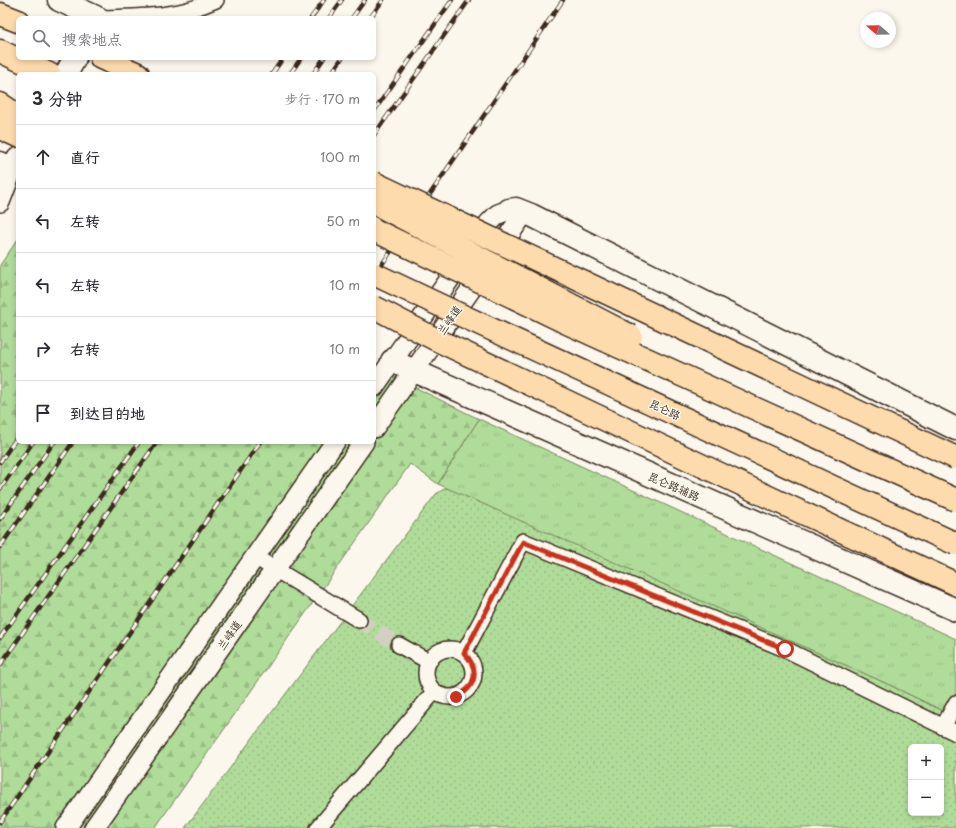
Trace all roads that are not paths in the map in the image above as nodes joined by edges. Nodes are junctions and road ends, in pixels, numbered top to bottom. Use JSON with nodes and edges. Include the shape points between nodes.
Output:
{"nodes":[{"id":1,"x":59,"y":0,"type":"edge"},
{"id":2,"x":216,"y":0,"type":"edge"},
{"id":3,"x":0,"y":14,"type":"edge"},
{"id":4,"x":94,"y":16,"type":"edge"},
{"id":5,"x":151,"y":16,"type":"edge"},
{"id":6,"x":16,"y":21,"type":"edge"},
{"id":7,"x":0,"y":51,"type":"edge"},
{"id":8,"x":16,"y":59,"type":"edge"},
{"id":9,"x":19,"y":60,"type":"edge"},
{"id":10,"x":74,"y":60,"type":"edge"},
{"id":11,"x":98,"y":60,"type":"edge"},
{"id":12,"x":106,"y":60,"type":"edge"},
{"id":13,"x":45,"y":72,"type":"edge"},
{"id":14,"x":67,"y":72,"type":"edge"},
{"id":15,"x":120,"y":72,"type":"edge"},
{"id":16,"x":133,"y":72,"type":"edge"},
{"id":17,"x":0,"y":94,"type":"edge"},
{"id":18,"x":16,"y":101,"type":"edge"},
{"id":19,"x":0,"y":104,"type":"edge"},
{"id":20,"x":16,"y":115,"type":"edge"},
{"id":21,"x":0,"y":128,"type":"edge"},
{"id":22,"x":16,"y":135,"type":"edge"},
{"id":23,"x":10,"y":163,"type":"edge"},
{"id":24,"x":376,"y":184,"type":"edge"},
{"id":25,"x":0,"y":202,"type":"edge"},
{"id":26,"x":376,"y":204,"type":"edge"},
{"id":27,"x":517,"y":211,"type":"junction"},
{"id":28,"x":376,"y":231,"type":"edge"},
{"id":29,"x":376,"y":275,"type":"edge"},
{"id":30,"x":376,"y":285,"type":"edge"},
{"id":31,"x":376,"y":308,"type":"edge"},
{"id":32,"x":450,"y":310,"type":"junction"},
{"id":33,"x":392,"y":361,"type":"junction"},
{"id":34,"x":414,"y":371,"type":"junction"},
{"id":35,"x":376,"y":384,"type":"edge"},
{"id":36,"x":376,"y":425,"type":"edge"},
{"id":37,"x":956,"y":428,"type":"edge"},
{"id":38,"x":334,"y":444,"type":"edge"},
{"id":39,"x":363,"y":444,"type":"edge"},
{"id":40,"x":861,"y":456,"type":"junction"},
{"id":41,"x":956,"y":458,"type":"edge"},
{"id":42,"x":956,"y":500,"type":"edge"},
{"id":43,"x":956,"y":544,"type":"edge"},
{"id":44,"x":255,"y":557,"type":"junction"},
{"id":45,"x":276,"y":569,"type":"junction"},
{"id":46,"x":956,"y":584,"type":"edge"},
{"id":47,"x":956,"y":610,"type":"edge"},
{"id":48,"x":359,"y":620,"type":"tunnel mouth"},
{"id":49,"x":399,"y":644,"type":"tunnel mouth"},
{"id":50,"x":464,"y":653,"type":"junction"},
{"id":51,"x":428,"y":661,"type":"junction"},
{"id":52,"x":434,"y":692,"type":"junction"},
{"id":53,"x":956,"y":703,"type":"edge"},
{"id":54,"x":950,"y":730,"type":"edge"},
{"id":55,"x":66,"y":828,"type":"edge"},
{"id":56,"x":94,"y":828,"type":"edge"},
{"id":57,"x":318,"y":828,"type":"edge"}],
"edges":[{"from":1,"to":4,"type":"main road"},
{"from":2,"to":5,"type":"street","via":[[198,8]]},
{"from":3,"to":6,"type":"highway"},
{"from":7,"to":8,"type":"highway"},
{"from":9,"to":13,"type":"highway"},
{"from":10,"to":14,"type":"main road"},
{"from":11,"to":15,"type":"highway"},
{"from":12,"to":16,"type":"highway"},
{"from":17,"to":18,"type":"highway"},
{"from":19,"to":20,"type":"highway"},
{"from":21,"to":22,"type":"highway"},
{"from":23,"to":25,"type":"street"},
{"from":24,"to":41,"type":"highway","bridge":true},
{"from":26,"to":40,"type":"highway","bridge":true},
{"from":27,"to":33,"type":"street","name":"兰峰道","via":[[498,214],[489,223]]},
{"from":27,"to":34,"type":"street","name":"兰峰道"},
{"from":27,"to":37,"type":"main road"},
{"from":28,"to":40,"type":"highway","bridge":true,"via":[[565,322]]},
{"from":29,"to":32,"type":"highway","name":"昆仑路","bridge":true},
{"from":30,"to":32,"type":"highway","bridge":true},
{"from":31,"to":46,"type":"highway","bridge":true,"via":[[435,339]]},
{"from":32,"to":43,"type":"highway","name":"昆仑路","bridge":true},
{"from":33,"to":34,"type":"main road","name":"昆仑路辅路"},
{"from":33,"to":35,"type":"street","name":"兰峰道"},
{"from":34,"to":36,"type":"street","name":"兰峰道"},
{"from":34,"to":47,"type":"main road","name":"昆仑路辅路"},
{"from":38,"to":44,"type":"street","name":"兰峰道"},
{"from":39,"to":45,"type":"street","name":"兰峰道"},
{"from":40,"to":42,"type":"highway","bridge":true},
{"from":44,"to":45,"type":"street"},
{"from":44,"to":55,"type":"street","name":"兰峰道"},
{"from":45,"to":48,"type":"street"},
{"from":45,"to":56,"type":"street","name":"兰峰道"},
{"from":49,"to":51,"type":"street"},
{"from":50,"to":51,"type":"street","via":[[457,650],[441,650]]},
{"from":50,"to":52,"type":"street","via":[[474,666],[473,681],[469,688],[463,694],[449,698]]},
{"from":50,"to":54,"type":"street","via":[[523,542],[785,649]]},
{"from":51,"to":52,"type":"street","via":[[426,677]]},
{"from":52,"to":57,"type":"street"},
{"from":53,"to":54,"type":"street"}]}
